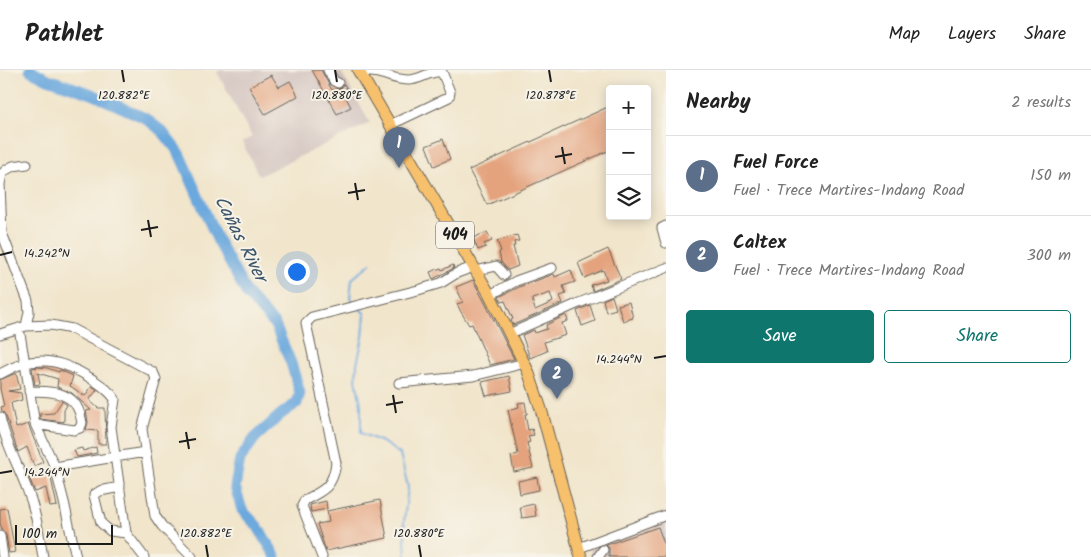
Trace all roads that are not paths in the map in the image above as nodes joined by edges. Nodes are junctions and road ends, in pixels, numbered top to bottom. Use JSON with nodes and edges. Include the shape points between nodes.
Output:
{"nodes":[{"id":1,"x":328,"y":70,"type":"edge"},
{"id":2,"x":359,"y":71,"type":"edge"},
{"id":3,"x":338,"y":83,"type":"dead end"},
{"id":4,"x":390,"y":125,"type":"junction"},
{"id":5,"x":27,"y":164,"type":"dead end"},
{"id":6,"x":666,"y":226,"type":"edge"},
{"id":7,"x":666,"y":243,"type":"edge"},
{"id":8,"x":552,"y":268,"type":"dead end"},
{"id":9,"x":666,"y":268,"type":"edge"},
{"id":10,"x":474,"y":269,"type":"junction"},
{"id":11,"x":504,"y":275,"type":"dead end"},
{"id":12,"x":490,"y":295,"type":"junction"},
{"id":13,"x":23,"y":327,"type":"junction"},
{"id":14,"x":510,"y":333,"type":"junction"},
{"id":15,"x":0,"y":334,"type":"edge"},
{"id":16,"x":25,"y":362,"type":"junction"},
{"id":17,"x":525,"y":363,"type":"junction"},
{"id":18,"x":0,"y":374,"type":"edge"},
{"id":19,"x":399,"y":383,"type":"dead end"},
{"id":20,"x":29,"y":391,"type":"junction"},
{"id":21,"x":0,"y":416,"type":"edge"},
{"id":22,"x":35,"y":424,"type":"junction"},
{"id":23,"x":145,"y":452,"type":"junction"},
{"id":24,"x":116,"y":457,"type":"junction"},
{"id":25,"x":54,"y":467,"type":"junction"},
{"id":26,"x":120,"y":487,"type":"junction"},
{"id":27,"x":666,"y":515,"type":"edge"},
{"id":28,"x":126,"y":533,"type":"junction"},
{"id":29,"x":0,"y":536,"type":"edge"},
{"id":30,"x":580,"y":553,"type":"edge"},
{"id":31,"x":1,"y":557,"type":"edge"},
{"id":32,"x":43,"y":557,"type":"edge"},
{"id":33,"x":76,"y":557,"type":"edge"},
{"id":34,"x":144,"y":557,"type":"edge"},
{"id":35,"x":192,"y":557,"type":"edge"},
{"id":36,"x":322,"y":557,"type":"edge"}],
"edges":[{"from":1,"to":3,"type":"street"},
{"from":2,"to":4,"type":"main road","number":"404"},
{"from":2,"to":4,"type":"street","via":[[373,70],[408,80],[442,72],[449,97]]},
{"from":4,"to":10,"type":"main road","number":"404"},
{"from":5,"to":13,"type":"street","via":[[6,170],[0,184],[2,233],[28,301],[29,312]]},
{"from":6,"to":7,"type":"street","via":[[662,228]]},
{"from":8,"to":12,"type":"street"},
{"from":9,"to":14,"type":"street"},
{"from":10,"to":11,"type":"street","via":[[496,266]]},
{"from":10,"to":12,"type":"main road","number":"404"},
{"from":10,"to":36,"type":"street","via":[[457,273],[442,283],[312,317],[306,323],[336,463],[334,478],[322,492],[305,500],[302,506]]},
{"from":12,"to":14,"type":"main road","number":"404"},
{"from":13,"to":15,"type":"street"},
{"from":13,"to":16,"type":"street"},
{"from":13,"to":23,"type":"street","via":[[51,325],[72,329],[153,372],[156,379],[142,429]]},
{"from":14,"to":17,"type":"main road","number":"404"},
{"from":16,"to":18,"type":"street"},
{"from":16,"to":20,"type":"street"},
{"from":16,"to":24,"type":"street","via":[[46,360],[71,367],[109,390],[115,399],[111,427]]},
{"from":17,"to":19,"type":"street","via":[[473,376]]},
{"from":17,"to":30,"type":"main road","number":"404","via":[[541,409]]},
{"from":20,"to":22,"type":"street"},
{"from":20,"to":22,"type":"street","via":[[58,394],[74,402],[82,422],[80,428],[74,430]]},
{"from":21,"to":32,"type":"street","via":[[28,490]]},
{"from":22,"to":25,"type":"street"},
{"from":23,"to":24,"type":"street"},
{"from":23,"to":35,"type":"street","via":[[155,516]]},
{"from":24,"to":25,"type":"street"},
{"from":24,"to":26,"type":"street"},
{"from":25,"to":33,"type":"street"},
{"from":26,"to":28,"type":"street"},
{"from":26,"to":28,"type":"street","via":[[94,495],[101,524],[110,531]]},
{"from":27,"to":30,"type":"street"},
{"from":28,"to":34,"type":"street"},
{"from":29,"to":31,"type":"street"}]}
